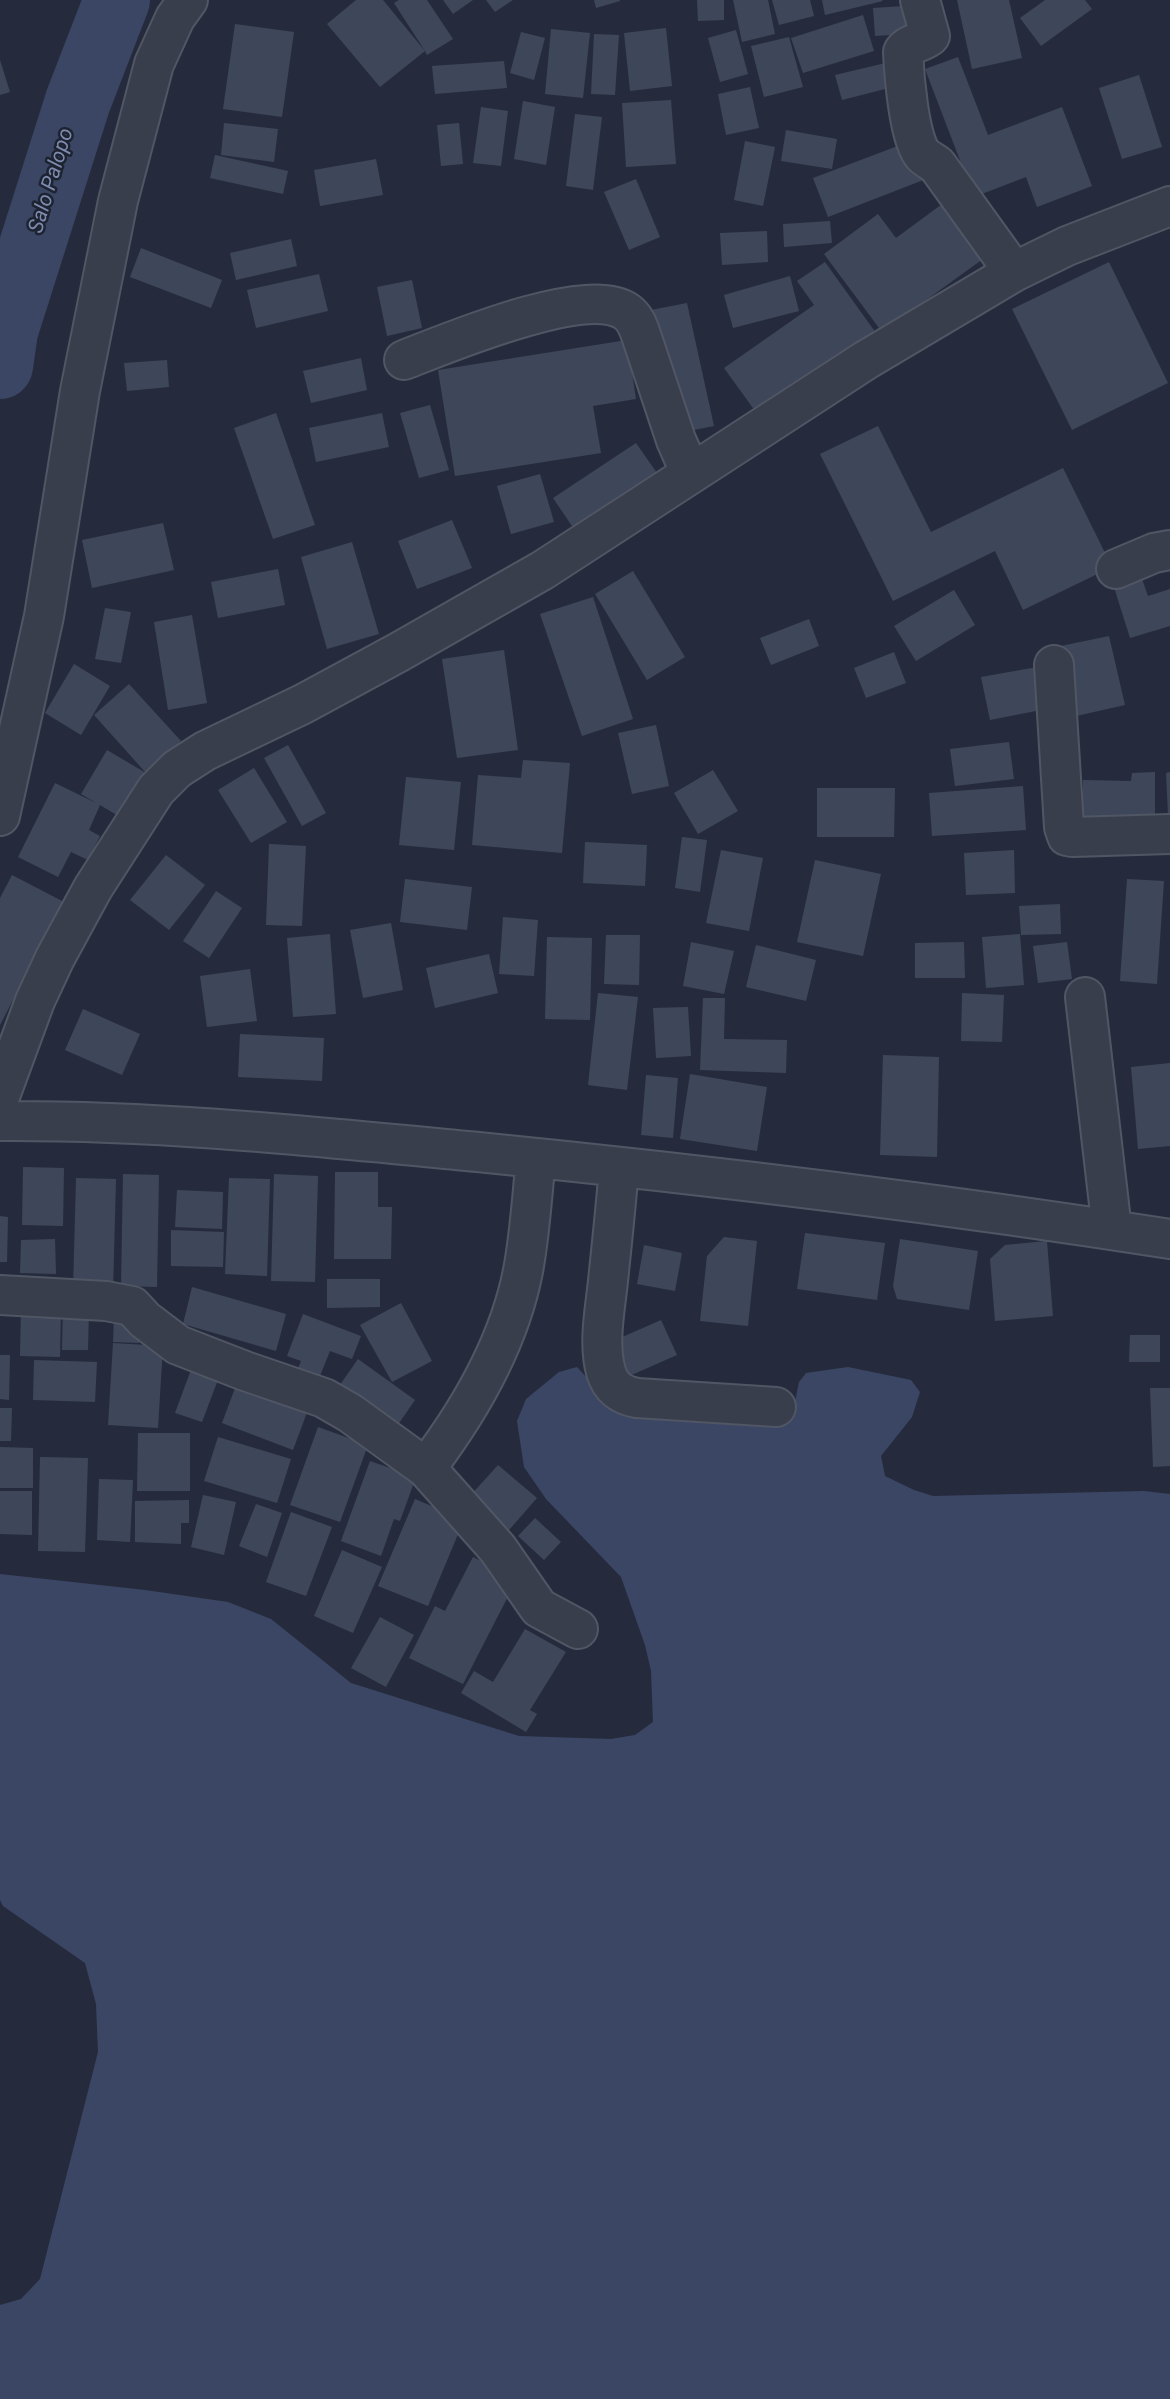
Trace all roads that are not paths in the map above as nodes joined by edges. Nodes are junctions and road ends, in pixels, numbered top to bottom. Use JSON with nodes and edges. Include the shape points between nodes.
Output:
{"nodes":[{"id":1,"x":188,"y":0,"type":"edge"},
{"id":2,"x":920,"y":0,"type":"edge"},
{"id":3,"x":1170,"y":206,"type":"edge"},
{"id":4,"x":1014,"y":272,"type":"junction"},
{"id":5,"x":404,"y":360,"type":"dead end"},
{"id":6,"x":690,"y":472,"type":"junction"},
{"id":7,"x":1170,"y":550,"type":"edge"},
{"id":8,"x":1116,"y":569,"type":"dead end"},
{"id":9,"x":1054,"y":665,"type":"dead end"},
{"id":10,"x":0,"y":816,"type":"edge"},
{"id":11,"x":1170,"y":834,"type":"edge"},
{"id":12,"x":1085,"y":998,"type":"dead end"},
{"id":13,"x":0,"y":1096,"type":"edge"},
{"id":14,"x":0,"y":1121,"type":"edge"},
{"id":15,"x":536,"y":1158,"type":"junction"},
{"id":16,"x":619,"y":1167,"type":"junction"},
{"id":17,"x":1112,"y":1230,"type":"junction"},
{"id":18,"x":1170,"y":1239,"type":"edge"},
{"id":19,"x":0,"y":1295,"type":"edge"},
{"id":20,"x":776,"y":1407,"type":"dead end"},
{"id":21,"x":426,"y":1468,"type":"junction"},
{"id":22,"x":578,"y":1629,"type":"dead end"}],
"edges":[{"from":1,"to":10,"type":"street","via":[[154,64],[118,201],[80,391],[44,616]]},
{"from":2,"to":4,"type":"street","via":[[930,36],[902,52],[918,145]]},
{"from":3,"to":4,"type":"street"},
{"from":4,"to":6,"type":"street"},
{"from":5,"to":6,"type":"street","via":[[501,323],[543,313],[607,305],[626,312],[636,322]]},
{"from":6,"to":13,"type":"street","via":[[522,582],[177,769],[156,790],[93,888],[36,1001]]},
{"from":7,"to":8,"type":"street"},
{"from":9,"to":11,"type":"street","via":[[1067,835]]},
{"from":12,"to":17,"type":"street"},
{"from":14,"to":15,"type":"street","via":[[194,1126]]},
{"from":15,"to":16,"type":"street"},
{"from":15,"to":21,"type":"street","via":[[523,1273],[503,1336],[473,1400]]},
{"from":16,"to":17,"type":"street"},
{"from":16,"to":20,"type":"street","via":[[603,1326],[603,1354],[612,1384],[622,1395],[637,1398]]},
{"from":17,"to":18,"type":"street"},
{"from":19,"to":21,"type":"street","via":[[132,1306],[178,1345],[324,1398]]},
{"from":21,"to":22,"type":"street","via":[[498,1549],[539,1608]]}]}
